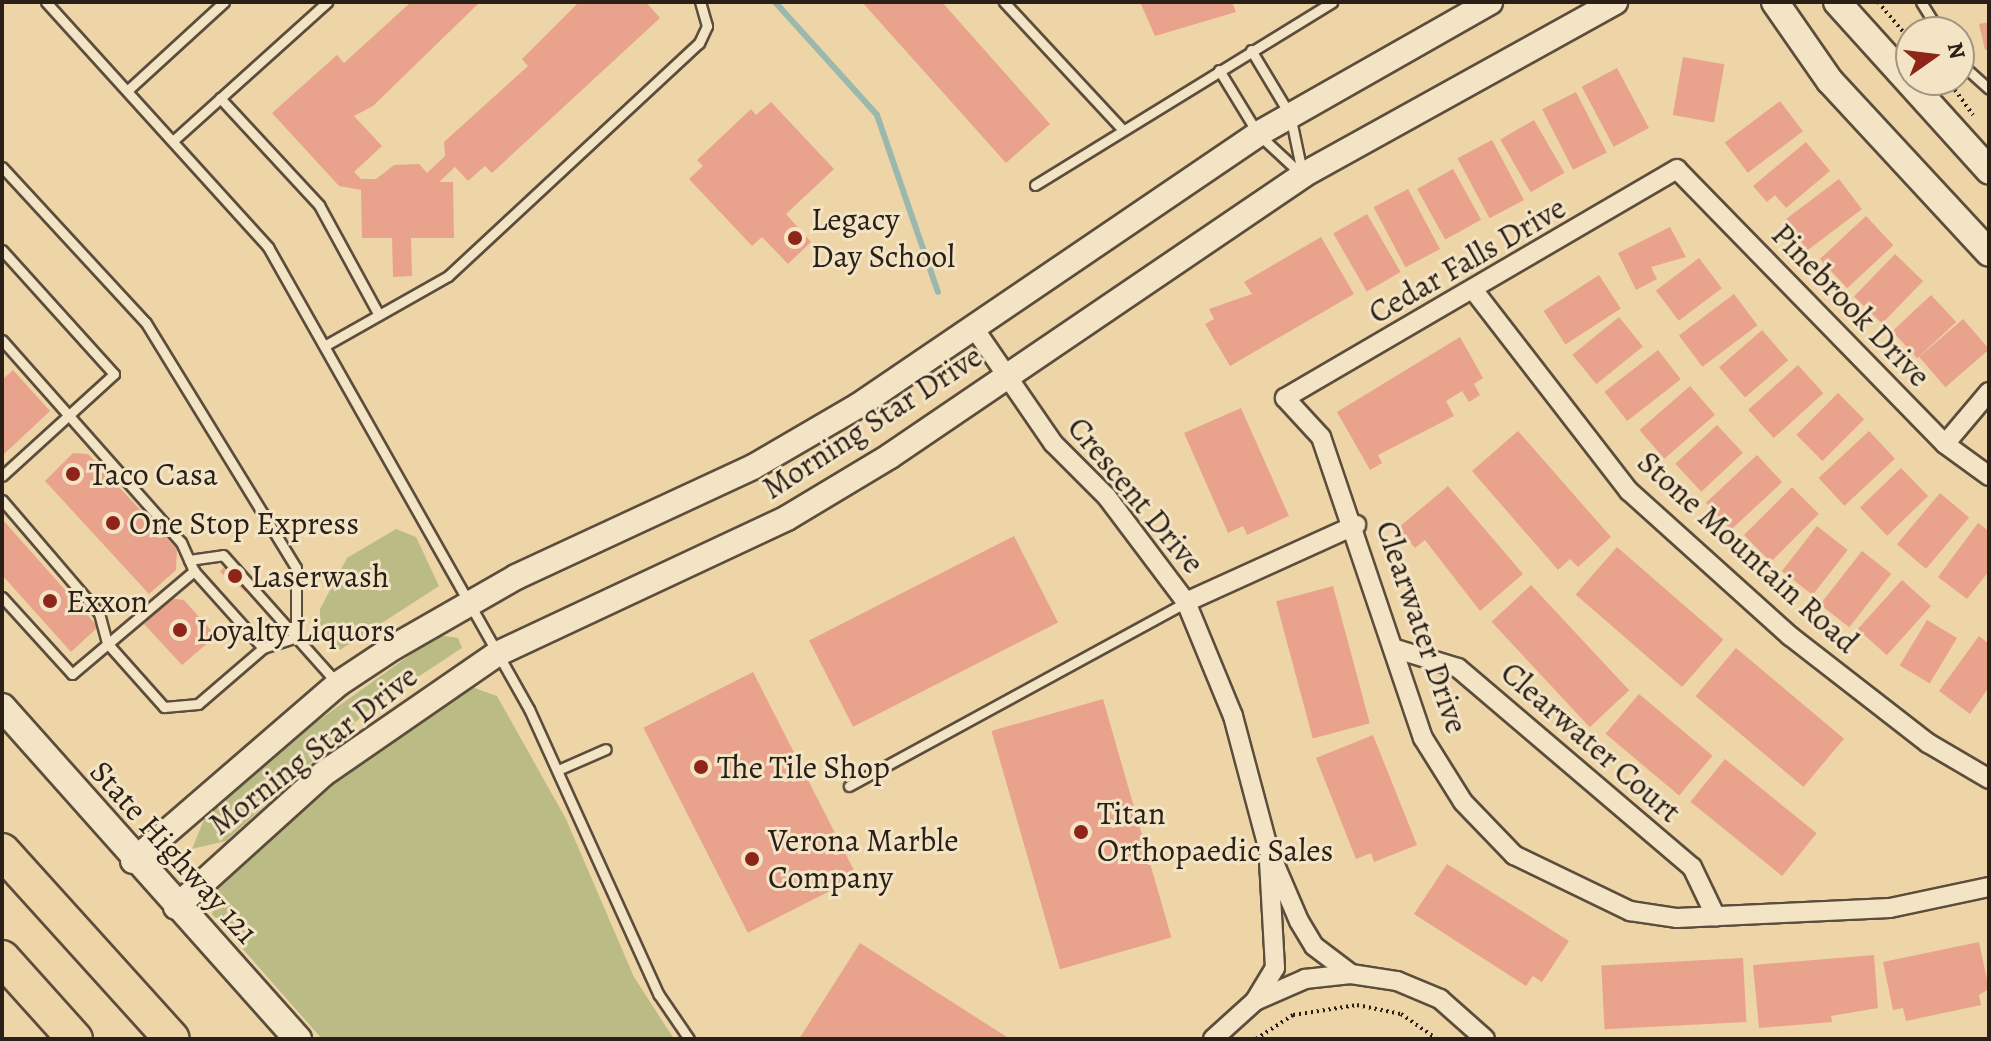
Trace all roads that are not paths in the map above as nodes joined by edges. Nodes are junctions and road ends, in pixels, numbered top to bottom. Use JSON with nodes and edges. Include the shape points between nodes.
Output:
{"nodes":[{"id":1,"x":46,"y":2,"type":"edge"},
{"id":2,"x":224,"y":2,"type":"edge"},
{"id":3,"x":327,"y":2,"type":"edge"},
{"id":4,"x":700,"y":2,"type":"edge"},
{"id":5,"x":1004,"y":2,"type":"edge"},
{"id":6,"x":1332,"y":2,"type":"edge"},
{"id":7,"x":1490,"y":2,"type":"edge"},
{"id":8,"x":1615,"y":2,"type":"edge"},
{"id":9,"x":1775,"y":2,"type":"edge"},
{"id":10,"x":1837,"y":2,"type":"edge"},
{"id":11,"x":1251,"y":50,"type":"junction"},
{"id":12,"x":1219,"y":70,"type":"junction"},
{"id":13,"x":129,"y":89,"type":"junction"},
{"id":14,"x":220,"y":98,"type":"junction"},
{"id":15,"x":1290,"y":115,"type":"junction"},
{"id":16,"x":1122,"y":129,"type":"junction"},
{"id":17,"x":1258,"y":134,"type":"junction"},
{"id":18,"x":175,"y":139,"type":"junction"},
{"id":19,"x":2,"y":167,"type":"edge"},
{"id":20,"x":1677,"y":169,"type":"joint"},
{"id":21,"x":1989,"y":170,"type":"edge"},
{"id":22,"x":1303,"y":175,"type":"junction"},
{"id":23,"x":1035,"y":185,"type":"dead end"},
{"id":24,"x":2,"y":250,"type":"edge"},
{"id":25,"x":1989,"y":253,"type":"edge"},
{"id":26,"x":1475,"y":292,"type":"junction"},
{"id":27,"x":379,"y":315,"type":"junction"},
{"id":28,"x":974,"y":328,"type":"junction"},
{"id":29,"x":2,"y":340,"type":"edge"},
{"id":30,"x":326,"y":345,"type":"junction"},
{"id":31,"x":1004,"y":376,"type":"junction"},
{"id":32,"x":1989,"y":392,"type":"edge"},
{"id":33,"x":1285,"y":398,"type":"joint"},
{"id":34,"x":69,"y":417,"type":"junction"},
{"id":35,"x":1945,"y":444,"type":"junction"},
{"id":36,"x":2,"y":476,"type":"edge"},
{"id":37,"x":1989,"y":476,"type":"edge"},
{"id":38,"x":2,"y":500,"type":"edge"},
{"id":39,"x":1356,"y":525,"type":"junction"},
{"id":40,"x":189,"y":560,"type":"junction"},
{"id":41,"x":194,"y":571,"type":"junction"},
{"id":42,"x":2,"y":597,"type":"edge"},
{"id":43,"x":1186,"y":602,"type":"junction"},
{"id":44,"x":468,"y":603,"type":"junction"},
{"id":45,"x":296,"y":637,"type":"junction"},
{"id":46,"x":107,"y":643,"type":"junction"},
{"id":47,"x":263,"y":648,"type":"junction"},
{"id":48,"x":1396,"y":649,"type":"junction"},
{"id":49,"x":497,"y":654,"type":"junction"},
{"id":50,"x":338,"y":684,"type":"junction"},
{"id":51,"x":2,"y":707,"type":"edge"},
{"id":52,"x":2,"y":734,"type":"edge"},
{"id":53,"x":606,"y":749,"type":"dead end"},
{"id":54,"x":558,"y":770,"type":"junction"},
{"id":55,"x":1989,"y":779,"type":"edge"},
{"id":56,"x":849,"y":786,"type":"dead end"},
{"id":57,"x":86,"y":806,"type":"junction"},
{"id":58,"x":2,"y":851,"type":"edge"},
{"id":59,"x":1269,"y":851,"type":"junction"},
{"id":60,"x":133,"y":861,"type":"junction"},
{"id":61,"x":1989,"y":887,"type":"edge"},
{"id":62,"x":176,"y":907,"type":"junction"},
{"id":63,"x":1716,"y":917,"type":"junction"},
{"id":64,"x":2,"y":958,"type":"edge"},
{"id":65,"x":1351,"y":974,"type":"junction"},
{"id":66,"x":1255,"y":1001,"type":"junction"},
{"id":67,"x":75,"y":1039,"type":"edge"},
{"id":68,"x":172,"y":1039,"type":"edge"},
{"id":69,"x":298,"y":1039,"type":"edge"},
{"id":70,"x":689,"y":1039,"type":"edge"},
{"id":71,"x":1213,"y":1039,"type":"edge"},
{"id":72,"x":1485,"y":1039,"type":"edge"}],
"edges":[{"from":1,"to":13,"type":"lane"},
{"from":2,"to":13,"type":"lane"},
{"from":3,"to":14,"type":"lane"},
{"from":4,"to":27,"type":"lane","via":[[707,26],[699,43],[448,276]]},
{"from":5,"to":16,"type":"lane"},
{"from":6,"to":11,"type":"lane"},
{"from":7,"to":15,"type":"street","name":"Morning Star Drive"},
{"from":8,"to":22,"type":"street","name":"Morning Star Drive"},
{"from":9,"to":25,"type":"main road","via":[[1840,93]]},
{"from":10,"to":21,"type":"main road"},
{"from":11,"to":12,"type":"lane"},
{"from":11,"to":15,"type":"lane"},
{"from":12,"to":16,"type":"lane"},
{"from":12,"to":17,"type":"lane"},
{"from":13,"to":18,"type":"lane"},
{"from":14,"to":18,"type":"lane"},
{"from":14,"to":27,"type":"lane","via":[[319,205]]},
{"from":15,"to":17,"type":"street","name":"Morning Star Drive"},
{"from":15,"to":22,"type":"lane"},
{"from":16,"to":23,"type":"lane"},
{"from":17,"to":22,"type":"lane"},
{"from":17,"to":28,"type":"street","name":"Morning Star Drive"},
{"from":18,"to":30,"type":"lane","via":[[268,247]]},
{"from":19,"to":45,"type":"lane","via":[[146,323],[296,568]]},
{"from":20,"to":26,"type":"street","name":"Cedar Falls Drive"},
{"from":20,"to":35,"type":"street","name":"Pinebrook Drive"},
{"from":22,"to":31,"type":"street","name":"Morning Star Drive"},
{"from":24,"to":34,"type":"lane","via":[[114,374]]},
{"from":26,"to":33,"type":"street","name":"Cedar Falls Drive"},
{"from":26,"to":55,"type":"street","name":"Stone Mountain Road","via":[[1629,491],[1790,636],[1928,743]]},
{"from":27,"to":30,"type":"lane"},
{"from":28,"to":31,"type":"street","name":"Crescent Drive"},
{"from":28,"to":44,"type":"street","name":"Morning Star Drive","via":[[753,467]]},
{"from":29,"to":34,"type":"lane"},
{"from":30,"to":44,"type":"lane"},
{"from":31,"to":43,"type":"street","name":"Crescent Drive"},
{"from":31,"to":49,"type":"street","name":"Morning Star Drive","via":[[787,518]]},
{"from":32,"to":35,"type":"street"},
{"from":33,"to":39,"type":"street","name":"Clearwater Drive","via":[[1321,437]]},
{"from":34,"to":36,"type":"lane"},
{"from":34,"to":40,"type":"lane","via":[[181,542]]},
{"from":35,"to":37,"type":"street","name":"Pinebrook Drive"},
{"from":38,"to":46,"type":"lane","via":[[99,613]]},
{"from":39,"to":43,"type":"street"},
{"from":39,"to":48,"type":"street","name":"Clearwater Drive"},
{"from":40,"to":41,"type":"lane"},
{"from":40,"to":45,"type":"lane","via":[[223,555]]},
{"from":41,"to":46,"type":"lane"},
{"from":41,"to":47,"type":"lane"},
{"from":42,"to":46,"type":"lane","via":[[72,674]]},
{"from":43,"to":56,"type":"lane"},
{"from":43,"to":59,"type":"street","name":"Crescent Drive","via":[[1233,716]]},
{"from":44,"to":49,"type":"lane"},
{"from":44,"to":50,"type":"street","name":"Morning Star Drive"},
{"from":45,"to":47,"type":"lane"},
{"from":45,"to":50,"type":"lane"},
{"from":46,"to":47,"type":"lane","via":[[159,703],[180,710],[198,704]]},
{"from":48,"to":63,"type":"street","name":"Clearwater Court","via":[[1458,668],[1692,867]]},
{"from":48,"to":63,"type":"street","name":"Clearwater Drive","via":[[1423,738],[1463,802],[1514,855],[1630,911]]},
{"from":49,"to":54,"type":"lane"},
{"from":49,"to":62,"type":"street","name":"Morning Star Drive","via":[[323,774]]},
{"from":50,"to":60,"type":"street","name":"Morning Star Drive"},
{"from":51,"to":57,"type":"main road","name":"State Highway 121"},
{"from":52,"to":57,"type":"main road"},
{"from":53,"to":54,"type":"lane"},
{"from":54,"to":70,"type":"lane","via":[[659,995]]},
{"from":57,"to":60,"type":"main road","name":"State Highway 121"},
{"from":58,"to":68,"type":"highway"},
{"from":59,"to":65,"type":"street","name":"Crescent Drive","via":[[1314,946]]},
{"from":59,"to":66,"type":"street","name":"Crescent Drive","via":[[1275,968]]},
{"from":60,"to":62,"type":"main road","name":"State Highway 121"},
{"from":61,"to":63,"type":"street","name":"Clearwater Drive","via":[[1890,908]]},
{"from":62,"to":69,"type":"main road","name":"State Highway 121"},
{"from":64,"to":67,"type":"highway"},
{"from":65,"to":66,"type":"street","via":[[1305,979]]},
{"from":65,"to":72,"type":"street","via":[[1397,981],[1440,999]]},
{"from":66,"to":71,"type":"street"}]}
